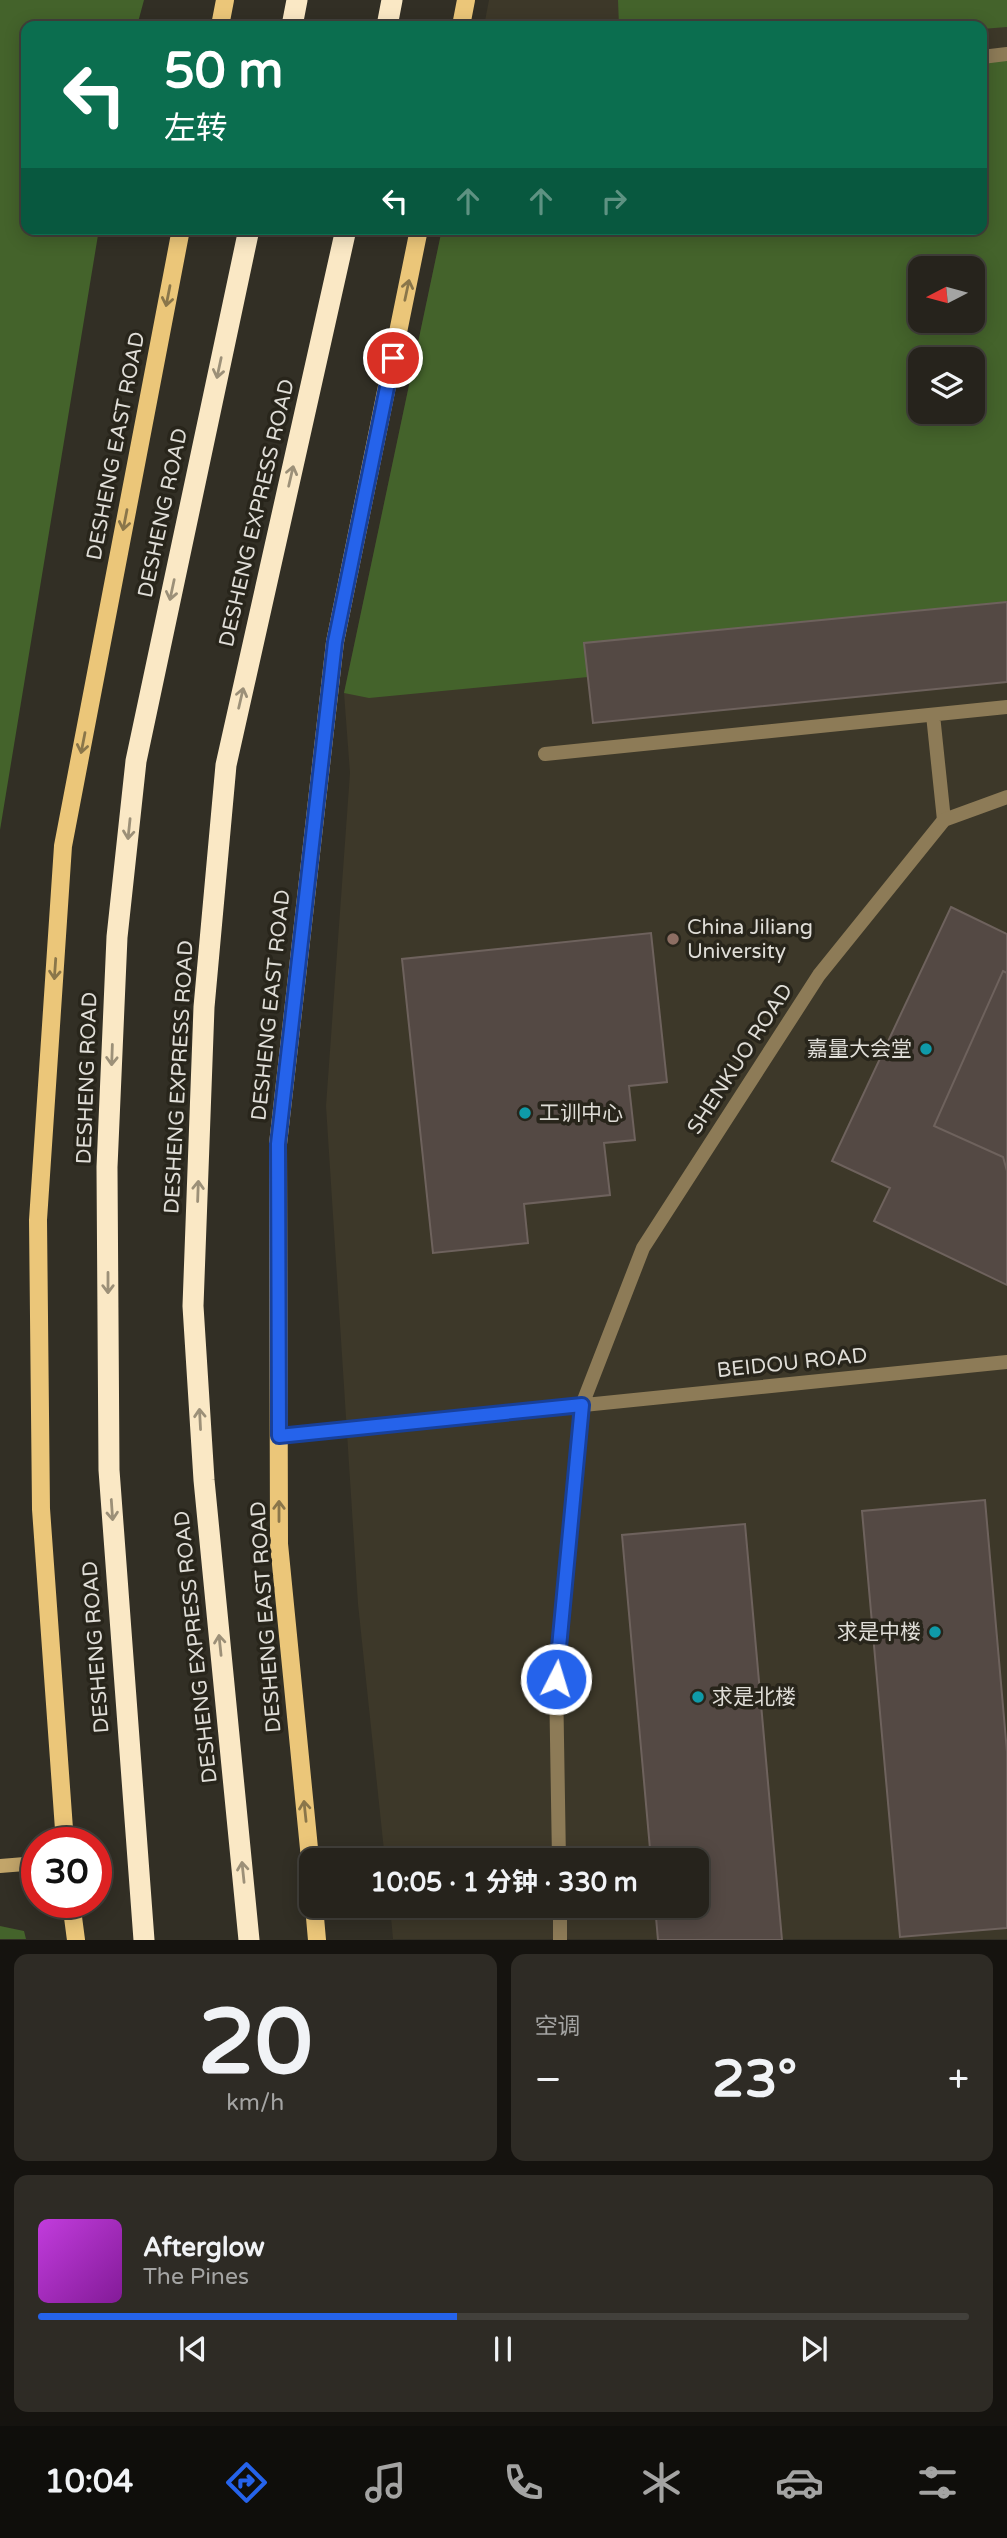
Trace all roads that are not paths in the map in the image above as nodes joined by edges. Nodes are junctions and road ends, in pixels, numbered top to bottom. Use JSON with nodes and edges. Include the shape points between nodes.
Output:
{"nodes":[{"id":1,"x":225,"y":0,"type":"edge"},
{"id":2,"x":297,"y":0,"type":"edge"},
{"id":3,"x":393,"y":0,"type":"edge"},
{"id":4,"x":466,"y":0,"type":"edge"},
{"id":5,"x":221,"y":21,"type":"edge"},
{"id":6,"x":293,"y":21,"type":"edge"},
{"id":7,"x":388,"y":21,"type":"edge"},
{"id":8,"x":462,"y":21,"type":"edge"},
{"id":9,"x":1007,"y":54,"type":"edge"},
{"id":10,"x":987,"y":56,"type":"edge"},
{"id":11,"x":180,"y":235,"type":"edge"},
{"id":12,"x":248,"y":235,"type":"edge"},
{"id":13,"x":345,"y":235,"type":"edge"},
{"id":14,"x":418,"y":235,"type":"edge"},
{"id":15,"x":1007,"y":707,"type":"edge"},
{"id":16,"x":933,"y":715,"type":"junction"},
{"id":17,"x":545,"y":754,"type":"dead end"},
{"id":18,"x":1007,"y":797,"type":"edge"},
{"id":19,"x":944,"y":820,"type":"junction"},
{"id":20,"x":1007,"y":1362,"type":"edge"},
{"id":21,"x":582,"y":1405,"type":"junction"},
{"id":22,"x":279,"y":1436,"type":"junction"},
{"id":23,"x":64,"y":1827,"type":"edge"},
{"id":24,"x":309,"y":1848,"type":"edge"},
{"id":25,"x":559,"y":1848,"type":"edge"},
{"id":26,"x":21,"y":1864,"type":"edge"},
{"id":27,"x":0,"y":1866,"type":"edge"},
{"id":28,"x":73,"y":1918,"type":"edge"},
{"id":29,"x":315,"y":1918,"type":"edge"},
{"id":30,"x":560,"y":1918,"type":"edge"},
{"id":31,"x":76,"y":1940,"type":"edge"},
{"id":32,"x":144,"y":1940,"type":"edge"},
{"id":33,"x":249,"y":1940,"type":"edge"},
{"id":34,"x":317,"y":1940,"type":"edge"},
{"id":35,"x":560,"y":1940,"type":"edge"}],
"edges":[{"from":1,"to":5,"type":"main road"},
{"from":2,"to":6,"type":"highway"},
{"from":3,"to":7,"type":"highway"},
{"from":4,"to":8,"type":"main road"},
{"from":9,"to":10,"type":"street"},
{"from":11,"to":23,"type":"main road","name":"DESHENG EAST ROAD","one_way":true,"via":[[63,846],[38,1220],[41,1508]]},
{"from":12,"to":32,"type":"highway","name":"DESHENG ROAD","one_way":true,"via":[[136,761],[117,936],[107,1167],[109,1470]]},
{"from":33,"to":13,"type":"highway","name":"DESHENG EXPRESS ROAD","one_way":true,"via":[[204,1480],[193,1306],[204,1007],[226,765]]},
{"from":22,"to":14,"type":"main road","name":"DESHENG EAST ROAD","one_way":true,"via":[[278,1144],[335,642]]},
{"from":15,"to":16,"type":"street"},
{"from":16,"to":17,"type":"street"},
{"from":16,"to":19,"type":"street"},
{"from":18,"to":19,"type":"street"},
{"from":19,"to":21,"type":"street","name":"SHENKUO ROAD","via":[[819,975],[643,1248]]},
{"from":20,"to":21,"type":"street","name":"BEIDOU ROAD"},
{"from":21,"to":22,"type":"street","name":"BEIDOU ROAD"},
{"from":21,"to":25,"type":"street","name":"SHENKUO ROAD","via":[[556,1679]]},
{"from":24,"to":22,"type":"main road","name":"DESHENG EAST ROAD","one_way":true,"via":[[279,1544]]},
{"from":26,"to":27,"type":"street"},
{"from":28,"to":31,"type":"main road"},
{"from":29,"to":34,"type":"main road"},
{"from":30,"to":35,"type":"street"}]}
